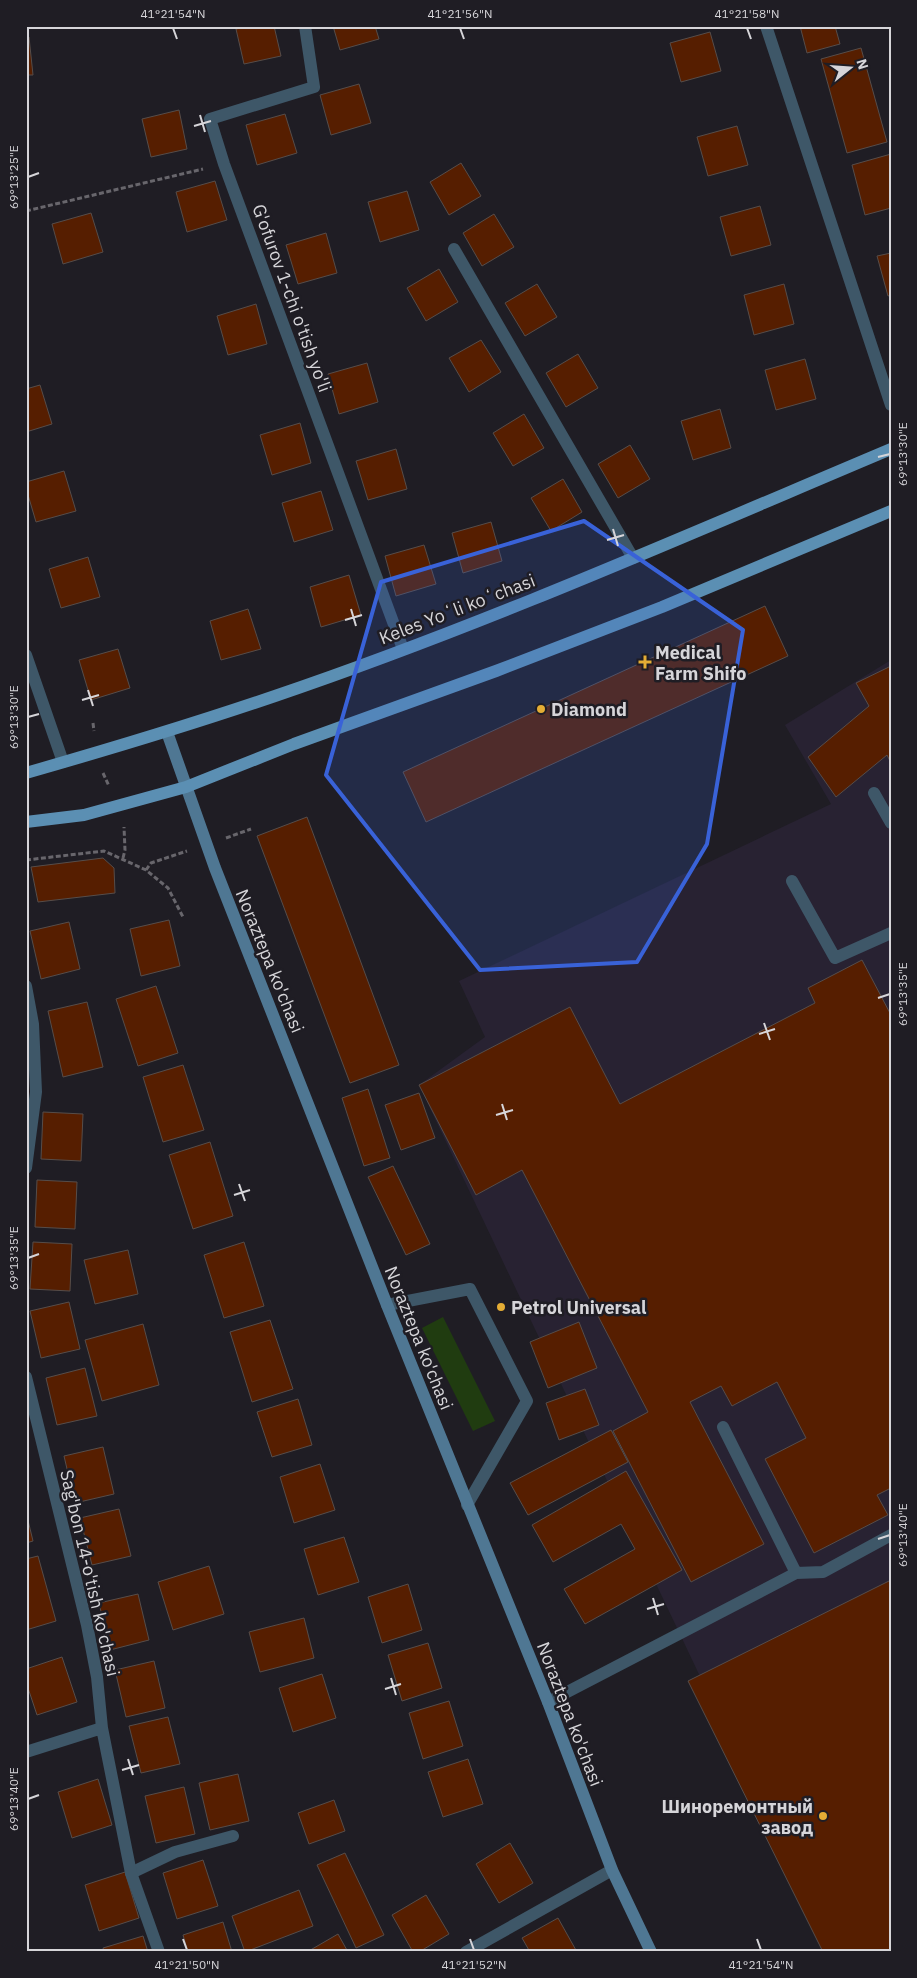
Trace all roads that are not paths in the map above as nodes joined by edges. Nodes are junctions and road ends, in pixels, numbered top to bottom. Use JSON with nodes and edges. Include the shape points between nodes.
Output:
{"nodes":[{"id":1,"x":305,"y":26,"type":"edge"},
{"id":2,"x":766,"y":26,"type":"edge"},
{"id":3,"x":454,"y":248,"type":"dead end"},
{"id":4,"x":891,"y":404,"type":"edge"},
{"id":5,"x":891,"y":449,"type":"edge"},
{"id":6,"x":891,"y":511,"type":"edge"},
{"id":7,"x":633,"y":558,"type":"junction"},
{"id":8,"x":403,"y":649,"type":"junction"},
{"id":9,"x":26,"y":655,"type":"edge"},
{"id":10,"x":167,"y":732,"type":"junction"},
{"id":11,"x":63,"y":762,"type":"junction"},
{"id":12,"x":26,"y":772,"type":"edge"},
{"id":13,"x":186,"y":787,"type":"junction"},
{"id":14,"x":874,"y":793,"type":"dead end"},
{"id":15,"x":26,"y":822,"type":"edge"},
{"id":16,"x":891,"y":824,"type":"edge"},
{"id":17,"x":792,"y":881,"type":"dead end"},
{"id":18,"x":891,"y":933,"type":"edge"},
{"id":19,"x":26,"y":986,"type":"edge"},
{"id":20,"x":29,"y":1024,"type":"edge"},
{"id":21,"x":26,"y":1168,"type":"edge"},
{"id":22,"x":387,"y":1305,"type":"junction"},
{"id":23,"x":26,"y":1377,"type":"edge"},
{"id":24,"x":723,"y":1427,"type":"dead end"},
{"id":25,"x":467,"y":1505,"type":"junction"},
{"id":26,"x":891,"y":1535,"type":"edge"},
{"id":27,"x":796,"y":1573,"type":"junction"},
{"id":28,"x":548,"y":1702,"type":"junction"},
{"id":29,"x":102,"y":1728,"type":"junction"},
{"id":30,"x":26,"y":1752,"type":"edge"},
{"id":31,"x":233,"y":1836,"type":"dead end"},
{"id":32,"x":612,"y":1870,"type":"junction"},
{"id":33,"x":131,"y":1873,"type":"junction"},
{"id":34,"x":160,"y":1952,"type":"edge"},
{"id":35,"x":466,"y":1952,"type":"edge"},
{"id":36,"x":651,"y":1952,"type":"edge"}],
"edges":[{"from":1,"to":8,"type":"street","name":"G'ofurov 1-chi o'tish yo'li","via":[[314,87],[210,119]]},
{"from":2,"to":4,"type":"street"},
{"from":3,"to":7,"type":"street"},
{"from":5,"to":7,"type":"main road","name":"Keles Yoʻli koʻchasi"},
{"from":6,"to":13,"type":"main road","via":[[653,610]]},
{"from":7,"to":8,"type":"main road","name":"Keles Yoʻli koʻchasi"},
{"from":8,"to":10,"type":"main road","name":"Keles Yoʻli koʻchasi"},
{"from":9,"to":11,"type":"street"},
{"from":10,"to":11,"type":"main road","name":"Keles Yoʻli koʻchasi"},
{"from":10,"to":13,"type":"main road","name":"Noraztepa ko'chasi"},
{"from":11,"to":12,"type":"main road","name":"Keles Yoʻli koʻchasi"},
{"from":13,"to":15,"type":"main road","via":[[84,815]]},
{"from":13,"to":22,"type":"main road","name":"Noraztepa ko'chasi"},
{"from":14,"to":16,"type":"street"},
{"from":17,"to":18,"type":"street","via":[[835,958]]},
{"from":19,"to":20,"type":"street"},
{"from":20,"to":21,"type":"street","via":[[36,1092]]},
{"from":22,"to":25,"type":"main road","name":"Noraztepa ko'chasi"},
{"from":22,"to":25,"type":"street","via":[[470,1289],[527,1401]]},
{"from":23,"to":29,"type":"street","name":"Sag'bon 14-o'tish ko'chasi","via":[[87,1625]]},
{"from":24,"to":27,"type":"street"},
{"from":25,"to":28,"type":"main road","name":"Noraztepa ko'chasi"},
{"from":26,"to":27,"type":"street","via":[[823,1572]]},
{"from":27,"to":28,"type":"street"},
{"from":28,"to":32,"type":"main road","name":"Noraztepa ko'chasi"},
{"from":29,"to":30,"type":"street"},
{"from":29,"to":33,"type":"street","name":"Sag'bon 14-o'tish ko'chasi"},
{"from":31,"to":33,"type":"street","via":[[175,1852]]},
{"from":32,"to":35,"type":"street"},
{"from":32,"to":36,"type":"main road","name":"Noraztepa ko'chasi"},
{"from":33,"to":34,"type":"street","name":"Sag'bon 14-o'tish ko'chasi"}]}
